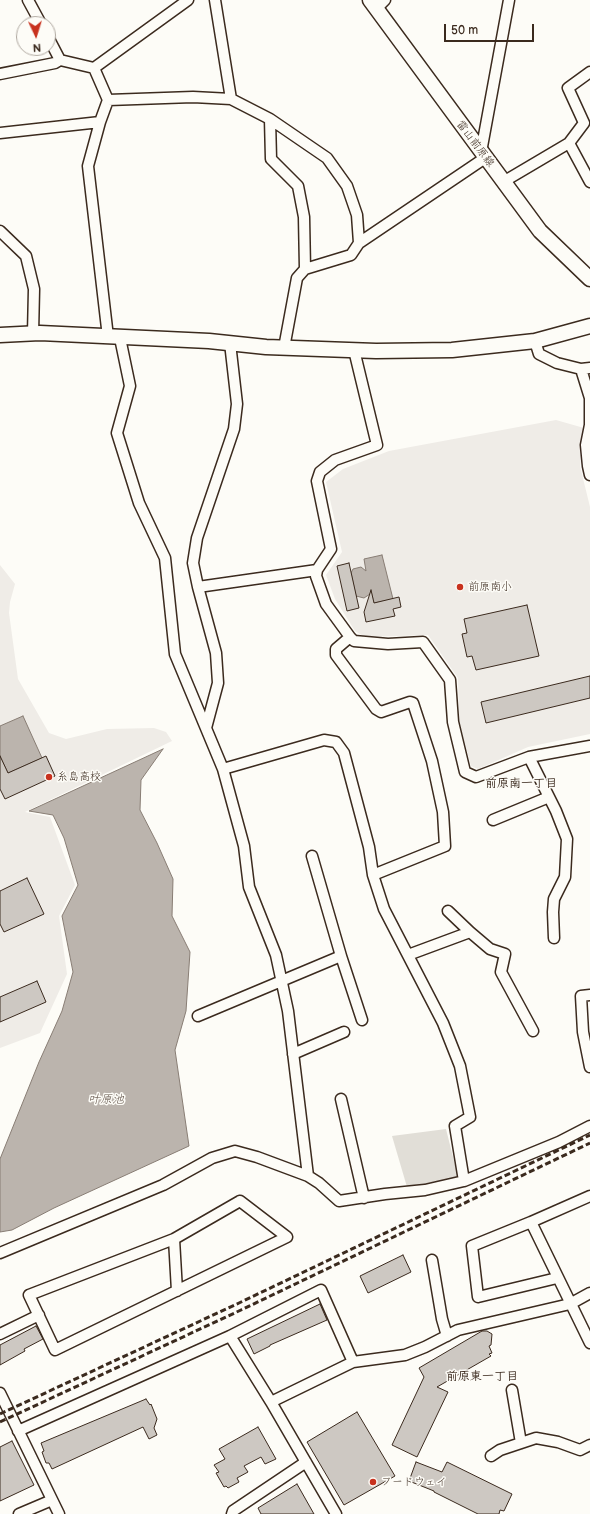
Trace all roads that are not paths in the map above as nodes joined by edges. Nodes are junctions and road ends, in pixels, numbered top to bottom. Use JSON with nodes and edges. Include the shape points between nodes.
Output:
{"nodes":[{"id":1,"x":28,"y":0,"type":"edge"},
{"id":2,"x":188,"y":0,"type":"edge"},
{"id":3,"x":215,"y":0,"type":"edge"},
{"id":4,"x":509,"y":0,"type":"edge"},
{"id":5,"x":377,"y":3,"type":"edge"},
{"id":6,"x":37,"y":16,"type":"edge"},
{"id":7,"x":56,"y":52,"type":"edge"},
{"id":8,"x":60,"y":60,"type":"junction"},
{"id":9,"x":94,"y":68,"type":"junction"},
{"id":10,"x":590,"y":72,"type":"edge"},
{"id":11,"x":0,"y":74,"type":"edge"},
{"id":12,"x":231,"y":99,"type":"junction"},
{"id":13,"x":108,"y":100,"type":"junction"},
{"id":14,"x":270,"y":118,"type":"junction"},
{"id":15,"x":100,"y":122,"type":"junction"},
{"id":16,"x":0,"y":133,"type":"edge"},
{"id":17,"x":569,"y":144,"type":"junction"},
{"id":18,"x":483,"y":155,"type":"junction"},
{"id":19,"x":503,"y":182,"type":"junction"},
{"id":20,"x":590,"y":182,"type":"edge"},
{"id":21,"x":0,"y":231,"type":"edge"},
{"id":22,"x":359,"y":243,"type":"junction"},
{"id":23,"x":305,"y":269,"type":"junction"},
{"id":24,"x":590,"y":279,"type":"edge"},
{"id":25,"x":590,"y":326,"type":"edge"},
{"id":26,"x":33,"y":334,"type":"junction"},
{"id":27,"x":0,"y":335,"type":"edge"},
{"id":28,"x":114,"y":337,"type":"junction"},
{"id":29,"x":535,"y":341,"type":"junction"},
{"id":30,"x":230,"y":343,"type":"junction"},
{"id":31,"x":284,"y":348,"type":"junction"},
{"id":32,"x":354,"y":350,"type":"junction"},
{"id":33,"x":585,"y":368,"type":"edge"},
{"id":34,"x":590,"y":475,"type":"edge"},
{"id":35,"x":317,"y":570,"type":"junction"},
{"id":36,"x":198,"y":587,"type":"junction"},
{"id":37,"x":350,"y":637,"type":"junction"},
{"id":38,"x":206,"y":728,"type":"junction"},
{"id":39,"x":590,"y":746,"type":"edge"},
{"id":40,"x":529,"y":757,"type":"junction"},
{"id":41,"x":223,"y":769,"type":"junction"},
{"id":42,"x":549,"y":797,"type":"junction"},
{"id":43,"x":493,"y":820,"type":"dead end"},
{"id":44,"x":312,"y":856,"type":"dead end"},
{"id":45,"x":373,"y":875,"type":"junction"},
{"id":46,"x":448,"y":911,"type":"dead end"},
{"id":47,"x":470,"y":932,"type":"junction"},
{"id":48,"x":554,"y":938,"type":"dead end"},
{"id":49,"x":408,"y":955,"type":"junction"},
{"id":50,"x":341,"y":956,"type":"junction"},
{"id":51,"x":281,"y":982,"type":"junction"},
{"id":52,"x":590,"y":995,"type":"edge"},
{"id":53,"x":198,"y":1016,"type":"dead end"},
{"id":54,"x":362,"y":1020,"type":"dead end"},
{"id":55,"x":533,"y":1031,"type":"dead end"},
{"id":56,"x":344,"y":1032,"type":"dead end"},
{"id":57,"x":293,"y":1054,"type":"junction"},
{"id":58,"x":590,"y":1067,"type":"edge"},
{"id":59,"x":341,"y":1099,"type":"dead end"},
{"id":60,"x":590,"y":1126,"type":"edge"},
{"id":61,"x":308,"y":1176,"type":"junction"},
{"id":62,"x":464,"y":1181,"type":"junction"},
{"id":63,"x":590,"y":1196,"type":"edge"},
{"id":64,"x":364,"y":1198,"type":"junction"},
{"id":65,"x":530,"y":1222,"type":"junction"},
{"id":66,"x":174,"y":1239,"type":"junction"},
{"id":67,"x":0,"y":1253,"type":"edge"},
{"id":68,"x":432,"y":1260,"type":"dead end"},
{"id":69,"x":557,"y":1278,"type":"junction"},
{"id":70,"x":177,"y":1291,"type":"junction"},
{"id":71,"x":590,"y":1293,"type":"edge"},
{"id":72,"x":570,"y":1304,"type":"junction"},
{"id":73,"x":39,"y":1315,"type":"junction"},
{"id":74,"x":0,"y":1334,"type":"edge"},
{"id":75,"x":230,"y":1336,"type":"junction"},
{"id":76,"x":447,"y":1336,"type":"junction"},
{"id":77,"x":590,"y":1343,"type":"edge"},
{"id":78,"x":353,"y":1362,"type":"junction"},
{"id":79,"x":512,"y":1390,"type":"dead end"},
{"id":80,"x":0,"y":1393,"type":"edge"},
{"id":81,"x":271,"y":1402,"type":"junction"},
{"id":82,"x":18,"y":1431,"type":"junction"},
{"id":83,"x":521,"y":1443,"type":"junction"},
{"id":84,"x":590,"y":1445,"type":"edge"},
{"id":85,"x":491,"y":1456,"type":"dead end"},
{"id":86,"x":306,"y":1462,"type":"junction"},
{"id":87,"x":52,"y":1500,"type":"junction"},
{"id":88,"x":19,"y":1514,"type":"edge"},
{"id":89,"x":59,"y":1514,"type":"edge"},
{"id":90,"x":232,"y":1514,"type":"edge"},
{"id":91,"x":336,"y":1514,"type":"edge"}],
"edges":[{"from":1,"to":6,"type":"street"},
{"from":2,"to":9,"type":"street"},
{"from":3,"to":12,"type":"street"},
{"from":4,"to":18,"type":"street"},
{"from":5,"to":18,"type":"street","name":"雷山前原線"},
{"from":7,"to":8,"type":"street"},
{"from":8,"to":9,"type":"street"},
{"from":8,"to":11,"type":"street"},
{"from":9,"to":13,"type":"street"},
{"from":10,"to":17,"type":"street","via":[[568,88],[584,123]]},
{"from":12,"to":13,"type":"street","via":[[193,97]]},
{"from":12,"to":14,"type":"street"},
{"from":13,"to":15,"type":"street"},
{"from":14,"to":22,"type":"street","via":[[327,158],[349,193],[357,215]]},
{"from":14,"to":23,"type":"street","via":[[270,159],[298,186],[304,217]]},
{"from":15,"to":16,"type":"street"},
{"from":15,"to":28,"type":"street","via":[[88,166]]},
{"from":17,"to":19,"type":"street"},
{"from":17,"to":20,"type":"street"},
{"from":18,"to":19,"type":"street","name":"雷山前原線"},
{"from":18,"to":22,"type":"street"},
{"from":19,"to":24,"type":"street","name":"雷山前原線","via":[[540,231]]},
{"from":21,"to":26,"type":"street","via":[[26,256],[34,288]]},
{"from":22,"to":23,"type":"street","via":[[351,255]]},
{"from":23,"to":31,"type":"street","via":[[297,278]]},
{"from":25,"to":29,"type":"street"},
{"from":26,"to":27,"type":"street"},
{"from":26,"to":28,"type":"street"},
{"from":28,"to":30,"type":"street"},
{"from":28,"to":38,"type":"street","via":[[130,386],[117,433],[139,503],[164,558],[175,654]]},
{"from":29,"to":32,"type":"street","via":[[452,350]]},
{"from":29,"to":33,"type":"street","via":[[539,354],[557,363]]},
{"from":30,"to":31,"type":"street"},
{"from":30,"to":36,"type":"street","via":[[237,404],[234,429],[197,538],[193,563]]},
{"from":31,"to":32,"type":"street"},
{"from":32,"to":35,"type":"street","via":[[377,445],[335,460],[320,472],[317,481],[331,549]]},
{"from":33,"to":34,"type":"street","via":[[590,398],[590,425],[586,446]]},
{"from":35,"to":36,"type":"street"},
{"from":35,"to":37,"type":"street","via":[[316,576],[326,604]]},
{"from":36,"to":38,"type":"street","via":[[216,653],[218,684]]},
{"from":37,"to":40,"type":"street","via":[[361,643],[423,642],[450,680],[453,722],[465,772],[476,777]]},
{"from":37,"to":45,"type":"street","via":[[336,649],[336,656],[376,709],[381,712],[410,702],[414,703],[432,761],[443,812],[445,846]]},
{"from":38,"to":41,"type":"street"},
{"from":39,"to":40,"type":"street"},
{"from":40,"to":42,"type":"street"},
{"from":41,"to":45,"type":"street","via":[[324,740],[336,742],[344,752],[369,846]]},
{"from":41,"to":51,"type":"street","via":[[244,846],[249,887],[276,955]]},
{"from":42,"to":43,"type":"street"},
{"from":42,"to":48,"type":"street","via":[[567,839],[566,877],[554,899]]},
{"from":44,"to":50,"type":"street"},
{"from":45,"to":49,"type":"street","via":[[384,909]]},
{"from":46,"to":47,"type":"street"},
{"from":47,"to":49,"type":"street"},
{"from":47,"to":55,"type":"street","via":[[490,949],[505,954],[501,972]]},
{"from":49,"to":62,"type":"street","via":[[443,1023],[460,1066],[470,1117],[455,1126]]},
{"from":50,"to":51,"type":"street"},
{"from":50,"to":54,"type":"street"},
{"from":51,"to":53,"type":"street"},
{"from":51,"to":57,"type":"street","via":[[288,1011]]},
{"from":52,"to":58,"type":"street","via":[[581,996],[582,1032]]},
{"from":56,"to":57,"type":"street"},
{"from":57,"to":61,"type":"street"},
{"from":59,"to":64,"type":"street"},
{"from":60,"to":62,"type":"street","via":[[559,1142]]},
{"from":61,"to":64,"type":"street","via":[[339,1202]]},
{"from":61,"to":67,"type":"street","via":[[257,1156],[235,1151],[212,1158],[163,1185]]},
{"from":62,"to":64,"type":"street","via":[[425,1190]]},
{"from":63,"to":65,"type":"street"},
{"from":65,"to":69,"type":"street"},
{"from":65,"to":69,"type":"street","via":[[472,1246],[478,1296]]},
{"from":66,"to":70,"type":"street"},
{"from":66,"to":70,"type":"street","via":[[240,1201],[287,1237]]},
{"from":66,"to":73,"type":"street","via":[[29,1295]]},
{"from":68,"to":76,"type":"street"},
{"from":69,"to":72,"type":"street"},
{"from":70,"to":73,"type":"street","via":[[55,1350]]},
{"from":71,"to":72,"type":"street"},
{"from":72,"to":76,"type":"street","via":[[458,1330]]},
{"from":72,"to":77,"type":"street"},
{"from":73,"to":74,"type":"street"},
{"from":75,"to":78,"type":"street","via":[[321,1290]]},
{"from":75,"to":81,"type":"street"},
{"from":75,"to":82,"type":"street"},
{"from":76,"to":78,"type":"street","via":[[405,1355]]},
{"from":78,"to":81,"type":"street"},
{"from":79,"to":83,"type":"street"},
{"from":80,"to":82,"type":"street"},
{"from":81,"to":86,"type":"street"},
{"from":82,"to":87,"type":"street"},
{"from":83,"to":84,"type":"street","via":[[536,1438],[580,1450]]},
{"from":83,"to":85,"type":"street"},
{"from":86,"to":90,"type":"street"},
{"from":86,"to":91,"type":"street"},
{"from":87,"to":88,"type":"street"},
{"from":87,"to":89,"type":"street"}]}
